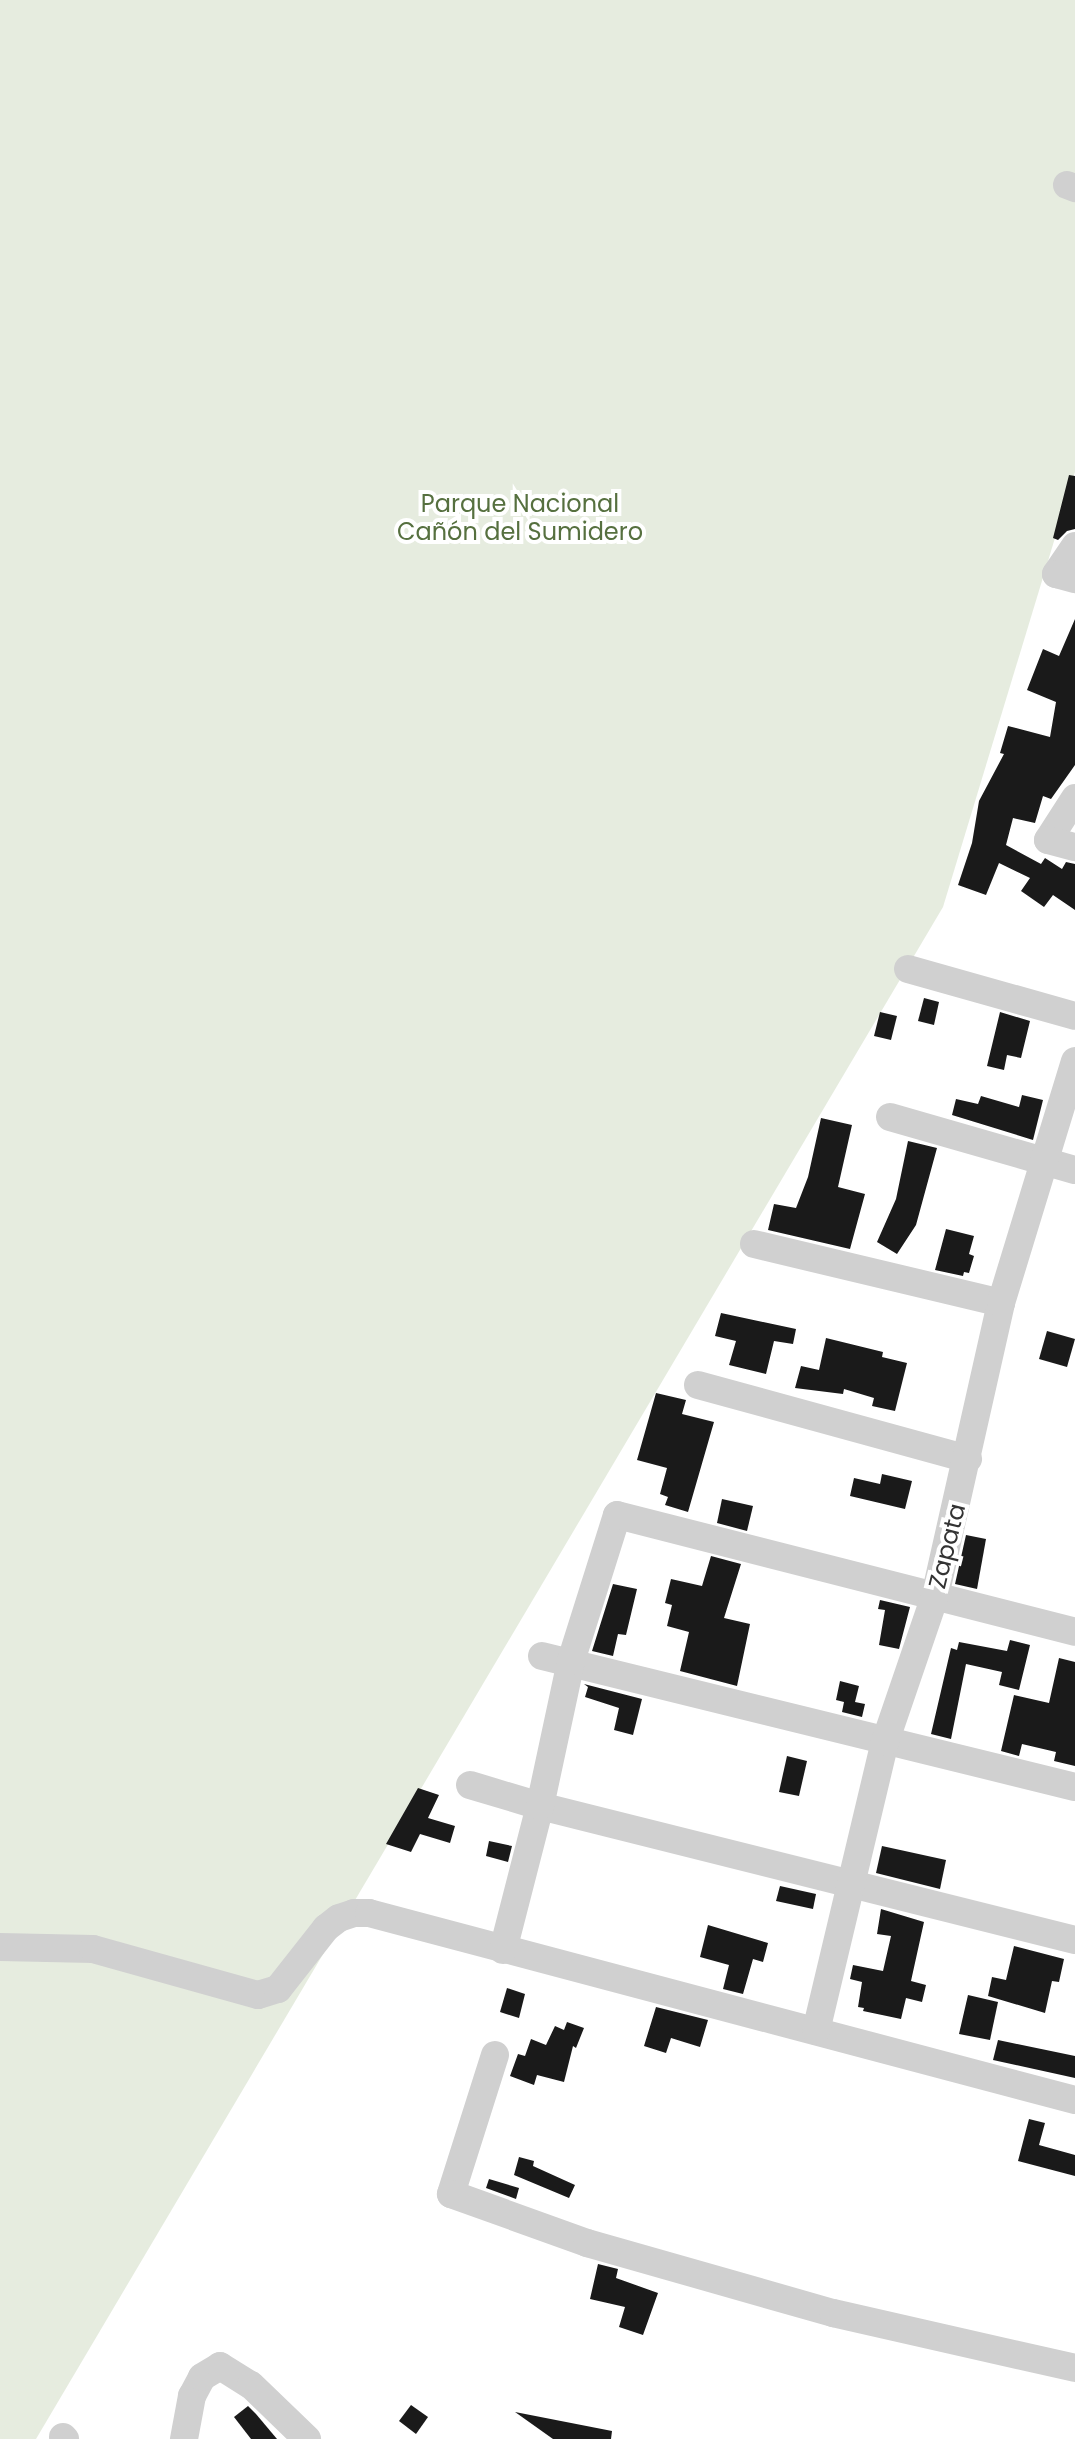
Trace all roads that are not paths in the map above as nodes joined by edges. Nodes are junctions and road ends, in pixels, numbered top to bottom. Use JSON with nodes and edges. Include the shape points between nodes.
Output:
{"nodes":[{"id":1,"x":1075,"y":546,"type":"edge"},
{"id":2,"x":1066,"y":577,"type":"edge"},
{"id":3,"x":1075,"y":798,"type":"edge"},
{"id":4,"x":1061,"y":844,"type":"edge"},
{"id":5,"x":908,"y":969,"type":"dead end"},
{"id":6,"x":1075,"y":1016,"type":"edge"},
{"id":7,"x":1075,"y":1061,"type":"edge"},
{"id":8,"x":890,"y":1117,"type":"dead end"},
{"id":9,"x":1044,"y":1162,"type":"junction"},
{"id":10,"x":1075,"y":1170,"type":"edge"},
{"id":11,"x":754,"y":1244,"type":"dead end"},
{"id":12,"x":1001,"y":1303,"type":"junction"},
{"id":13,"x":698,"y":1385,"type":"dead end"},
{"id":14,"x":968,"y":1459,"type":"junction"},
{"id":15,"x":935,"y":1596,"type":"junction"},
{"id":16,"x":1075,"y":1632,"type":"edge"},
{"id":17,"x":542,"y":1656,"type":"dead end"},
{"id":18,"x":571,"y":1661,"type":"junction"},
{"id":19,"x":885,"y":1742,"type":"junction"},
{"id":20,"x":470,"y":1785,"type":"dead end"},
{"id":21,"x":1075,"y":1787,"type":"edge"},
{"id":22,"x":540,"y":1806,"type":"junction"},
{"id":23,"x":850,"y":1885,"type":"junction"},
{"id":24,"x":1075,"y":1940,"type":"edge"},
{"id":25,"x":0,"y":1947,"type":"edge"},
{"id":26,"x":503,"y":1950,"type":"junction"},
{"id":27,"x":816,"y":2031,"type":"junction"},
{"id":28,"x":495,"y":2055,"type":"dead end"},
{"id":29,"x":1075,"y":2100,"type":"edge"},
{"id":30,"x":1075,"y":2368,"type":"edge"},
{"id":31,"x":184,"y":2439,"type":"edge"},
{"id":32,"x":307,"y":2439,"type":"edge"}],
"edges":[{"from":1,"to":2,"type":"street"},
{"from":3,"to":4,"type":"street"},
{"from":5,"to":6,"type":"street"},
{"from":7,"to":9,"type":"street","name":"Zapata"},
{"from":8,"to":9,"type":"street"},
{"from":9,"to":10,"type":"street"},
{"from":9,"to":12,"type":"street","name":"Zapata"},
{"from":11,"to":12,"type":"street"},
{"from":12,"to":14,"type":"street","name":"Zapata"},
{"from":13,"to":14,"type":"street"},
{"from":14,"to":15,"type":"street","name":"Zapata"},
{"from":15,"to":16,"type":"street"},
{"from":15,"to":18,"type":"street","via":[[617,1515]]},
{"from":15,"to":19,"type":"street","name":"Zapata"},
{"from":17,"to":18,"type":"street"},
{"from":18,"to":19,"type":"street"},
{"from":18,"to":22,"type":"street"},
{"from":19,"to":21,"type":"street"},
{"from":19,"to":23,"type":"street","name":"Zapata"},
{"from":20,"to":22,"type":"street"},
{"from":22,"to":23,"type":"street"},
{"from":22,"to":26,"type":"street"},
{"from":23,"to":24,"type":"street"},
{"from":23,"to":27,"type":"street","name":"Zapata"},
{"from":25,"to":26,"type":"street","via":[[93,1949],[258,1995],[278,1989],[326,1928],[354,1913]]},
{"from":26,"to":27,"type":"street"},
{"from":27,"to":29,"type":"street"},
{"from":28,"to":30,"type":"street","via":[[451,2194],[587,2243],[833,2313]]},
{"from":31,"to":32,"type":"street","via":[[192,2396],[202,2377],[220,2366],[251,2385]]}]}
